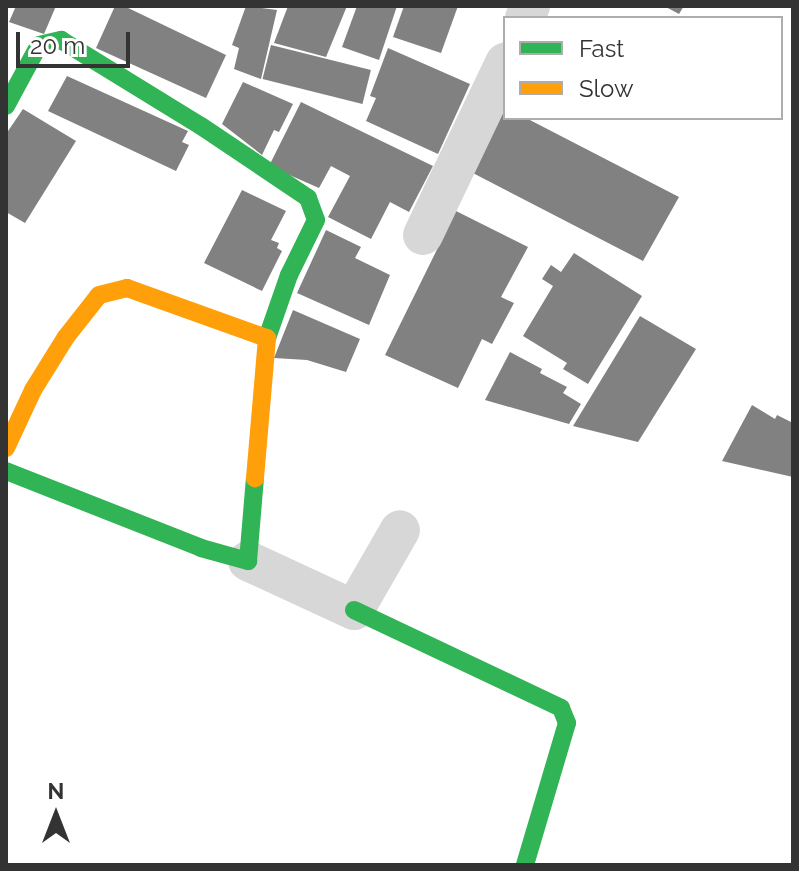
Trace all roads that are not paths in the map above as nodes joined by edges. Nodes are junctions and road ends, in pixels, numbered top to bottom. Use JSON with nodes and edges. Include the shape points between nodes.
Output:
{"nodes":[{"id":1,"x":503,"y":67,"type":"edge"},
{"id":2,"x":6,"y":106,"type":"edge"},
{"id":3,"x":423,"y":235,"type":"dead end"},
{"id":4,"x":267,"y":338,"type":"junction"},
{"id":5,"x":6,"y":448,"type":"edge"},
{"id":6,"x":6,"y":471,"type":"edge"},
{"id":7,"x":400,"y":530,"type":"dead end"},
{"id":8,"x":248,"y":561,"type":"junction"},
{"id":9,"x":354,"y":610,"type":"junction"},
{"id":10,"x":525,"y":865,"type":"edge"}],
"edges":[{"from":1,"to":3,"type":"street"},
{"from":2,"to":4,"type":"street","via":[[39,45],[61,40],[308,198],[316,220]]},
{"from":4,"to":5,"type":"street","via":[[127,288],[99,295],[33,390]]},
{"from":4,"to":8,"type":"street"},
{"from":6,"to":8,"type":"street","via":[[201,548]]},
{"from":7,"to":9,"type":"street"},
{"from":8,"to":9,"type":"street"},
{"from":9,"to":10,"type":"street","via":[[561,708],[567,723]]}]}
